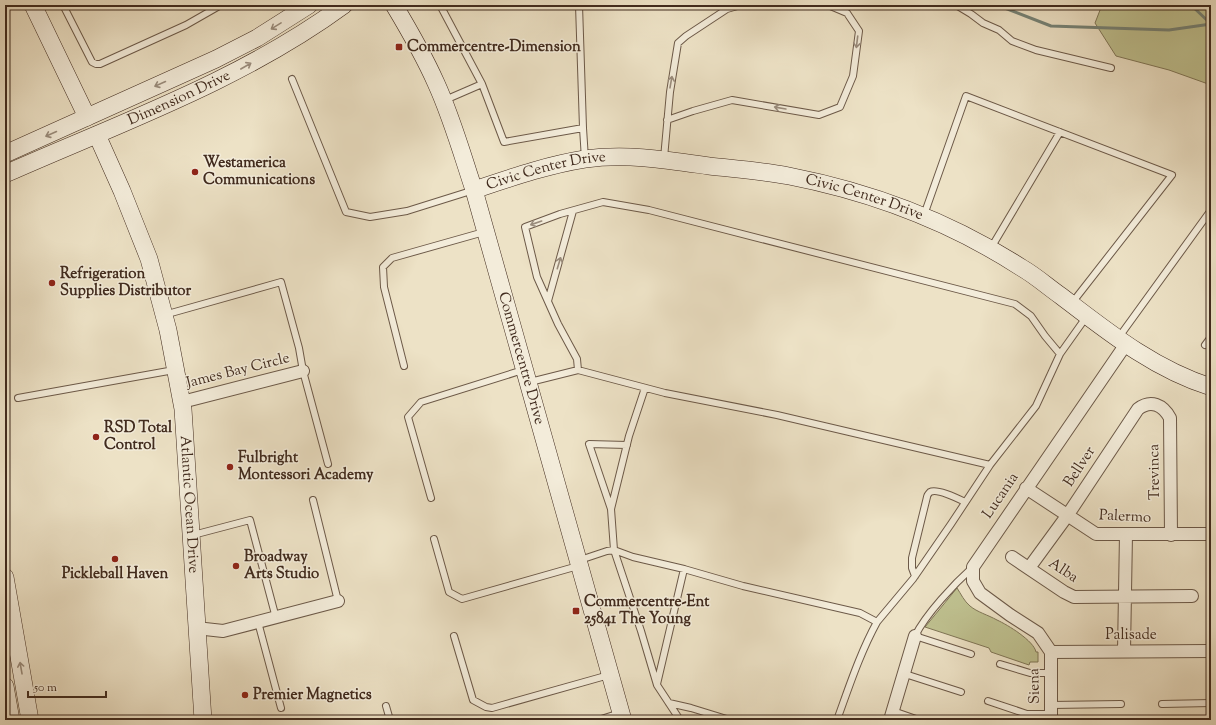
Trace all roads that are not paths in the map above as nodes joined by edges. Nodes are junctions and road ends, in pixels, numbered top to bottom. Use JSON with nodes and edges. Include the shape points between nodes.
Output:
{"nodes":[{"id":1,"x":33,"y":5,"type":"edge"},
{"id":2,"x":63,"y":5,"type":"edge"},
{"id":3,"x":221,"y":5,"type":"edge"},
{"id":4,"x":309,"y":5,"type":"edge"},
{"id":5,"x":344,"y":5,"type":"edge"},
{"id":6,"x":394,"y":5,"type":"edge"},
{"id":7,"x":440,"y":5,"type":"edge"},
{"id":8,"x":579,"y":5,"type":"edge"},
{"id":9,"x":741,"y":5,"type":"edge"},
{"id":10,"x":828,"y":5,"type":"edge"},
{"id":11,"x":956,"y":5,"type":"edge"},
{"id":12,"x":1111,"y":68,"type":"dead end"},
{"id":13,"x":292,"y":79,"type":"dead end"},
{"id":14,"x":482,"y":84,"type":"junction"},
{"id":15,"x":443,"y":101,"type":"junction"},
{"id":16,"x":87,"y":117,"type":"junction"},
{"id":17,"x":667,"y":120,"type":"junction"},
{"id":18,"x":583,"y":128,"type":"junction"},
{"id":19,"x":1060,"y":132,"type":"junction"},
{"id":20,"x":97,"y":135,"type":"junction"},
{"id":21,"x":66,"y":148,"type":"junction"},
{"id":22,"x":5,"y":154,"type":"edge"},
{"id":23,"x":585,"y":159,"type":"junction"},
{"id":24,"x":664,"y":160,"type":"junction"},
{"id":25,"x":5,"y":174,"type":"edge"},
{"id":26,"x":474,"y":190,"type":"junction"},
{"id":27,"x":1211,"y":210,"type":"edge"},
{"id":28,"x":573,"y":211,"type":"junction"},
{"id":29,"x":923,"y":216,"type":"junction"},
{"id":30,"x":485,"y":231,"type":"junction"},
{"id":31,"x":991,"y":248,"type":"junction"},
{"id":32,"x":548,"y":301,"type":"junction"},
{"id":33,"x":1071,"y":304,"type":"junction"},
{"id":34,"x":164,"y":315,"type":"junction"},
{"id":35,"x":1087,"y":316,"type":"junction"},
{"id":36,"x":1211,"y":337,"type":"edge"},
{"id":37,"x":1122,"y":341,"type":"junction"},
{"id":38,"x":1206,"y":345,"type":"dead end"},
{"id":39,"x":1060,"y":354,"type":"junction"},
{"id":40,"x":404,"y":366,"type":"dead end"},
{"id":41,"x":176,"y":370,"type":"junction"},
{"id":42,"x":578,"y":370,"type":"junction"},
{"id":43,"x":303,"y":371,"type":"junction"},
{"id":44,"x":526,"y":376,"type":"junction"},
{"id":45,"x":1211,"y":387,"type":"edge"},
{"id":46,"x":645,"y":388,"type":"junction"},
{"id":47,"x":18,"y":398,"type":"dead end"},
{"id":48,"x":182,"y":402,"type":"junction"},
{"id":49,"x":1166,"y":411,"type":"joint"},
{"id":50,"x":627,"y":444,"type":"junction"},
{"id":51,"x":328,"y":464,"type":"dead end"},
{"id":52,"x":990,"y":465,"type":"junction"},
{"id":53,"x":1026,"y":488,"type":"junction"},
{"id":54,"x":431,"y":498,"type":"dead end"},
{"id":55,"x":313,"y":500,"type":"dead end"},
{"id":56,"x":966,"y":502,"type":"junction"},
{"id":57,"x":611,"y":509,"type":"junction"},
{"id":58,"x":1067,"y":516,"type":"junction"},
{"id":59,"x":1126,"y":534,"type":"junction"},
{"id":60,"x":1211,"y":534,"type":"edge"},
{"id":61,"x":191,"y":535,"type":"junction"},
{"id":62,"x":1172,"y":535,"type":"junction"},
{"id":63,"x":434,"y":540,"type":"dead end"},
{"id":64,"x":614,"y":550,"type":"junction"},
{"id":65,"x":1012,"y":557,"type":"dead end"},
{"id":66,"x":579,"y":563,"type":"junction"},
{"id":67,"x":973,"y":567,"type":"junction"},
{"id":68,"x":1029,"y":568,"type":"junction"},
{"id":69,"x":684,"y":569,"type":"junction"},
{"id":70,"x":915,"y":576,"type":"junction"},
{"id":71,"x":5,"y":577,"type":"edge"},
{"id":72,"x":1192,"y":596,"type":"dead end"},
{"id":73,"x":1125,"y":597,"type":"junction"},
{"id":74,"x":338,"y":601,"type":"joint"},
{"id":75,"x":276,"y":618,"type":"junction"},
{"id":76,"x":258,"y":622,"type":"junction"},
{"id":77,"x":877,"y":622,"type":"junction"},
{"id":78,"x":196,"y":628,"type":"junction"},
{"id":79,"x":454,"y":636,"type":"dead end"},
{"id":80,"x":915,"y":636,"type":"junction"},
{"id":81,"x":1124,"y":651,"type":"junction"},
{"id":82,"x":1211,"y":651,"type":"edge"},
{"id":83,"x":1051,"y":652,"type":"junction"},
{"id":84,"x":971,"y":654,"type":"dead end"},
{"id":85,"x":1000,"y":664,"type":"dead end"},
{"id":86,"x":1051,"y":673,"type":"junction"},
{"id":87,"x":610,"y":674,"type":"junction"},
{"id":88,"x":905,"y":674,"type":"junction"},
{"id":89,"x":657,"y":685,"type":"junction"},
{"id":90,"x":5,"y":686,"type":"edge"},
{"id":91,"x":961,"y":692,"type":"dead end"},
{"id":92,"x":988,"y":701,"type":"dead end"},
{"id":93,"x":669,"y":703,"type":"junction"},
{"id":94,"x":1211,"y":703,"type":"edge"},
{"id":95,"x":1121,"y":704,"type":"dead end"},
{"id":96,"x":1162,"y":704,"type":"dead end"},
{"id":97,"x":386,"y":706,"type":"dead end"},
{"id":98,"x":281,"y":708,"type":"dead end"},
{"id":99,"x":1051,"y":713,"type":"edge"},
{"id":100,"x":622,"y":716,"type":"edge"},
{"id":101,"x":891,"y":716,"type":"edge"},
{"id":102,"x":11,"y":720,"type":"edge"},
{"id":103,"x":30,"y":720,"type":"edge"},
{"id":104,"x":203,"y":720,"type":"edge"},
{"id":105,"x":390,"y":720,"type":"edge"},
{"id":106,"x":598,"y":720,"type":"edge"},
{"id":107,"x":680,"y":720,"type":"edge"},
{"id":108,"x":730,"y":720,"type":"edge"},
{"id":109,"x":837,"y":720,"type":"edge"},
{"id":110,"x":919,"y":720,"type":"edge"}],
"edges":[{"from":1,"to":16,"type":"street"},
{"from":2,"to":3,"type":"lane","via":[[92,62],[100,64],[186,25]]},
{"from":4,"to":16,"type":"street","name":"Dimension Drive","one_way":true,"via":[[258,38]]},
{"from":20,"to":5,"type":"street","name":"Dimension Drive","one_way":true,"via":[[242,68]]},
{"from":6,"to":15,"type":"street","name":"Commercentre Drive"},
{"from":7,"to":14,"type":"lane"},
{"from":8,"to":18,"type":"lane"},
{"from":17,"to":9,"type":"lane","one_way":true,"via":[[678,43],[727,9]]},
{"from":10,"to":17,"type":"lane","one_way":true,"via":[[847,13],[859,31],[853,76],[840,107],[819,115],[732,100]]},
{"from":11,"to":12,"type":"lane","via":[[1012,41],[1036,50]]},
{"from":13,"to":26,"type":"lane","via":[[346,212],[370,216],[407,211]]},
{"from":14,"to":15,"type":"lane"},
{"from":14,"to":18,"type":"lane","via":[[504,142]]},
{"from":15,"to":26,"type":"street","name":"Commercentre Drive"},
{"from":16,"to":21,"type":"street","via":[[80,132]]},
{"from":16,"to":22,"type":"street","name":"Dimension Drive","one_way":true},
{"from":17,"to":24,"type":"lane"},
{"from":18,"to":23,"type":"lane"},
{"from":19,"to":29,"type":"lane","via":[[966,96]]},
{"from":19,"to":31,"type":"lane"},
{"from":19,"to":33,"type":"lane","via":[[1172,175]]},
{"from":20,"to":21,"type":"street","name":"Dimension Drive"},
{"from":20,"to":34,"type":"street","name":"Atlantic Ocean Drive","via":[[142,239]]},
{"from":21,"to":25,"type":"street","name":"Dimension Drive"},
{"from":23,"to":24,"type":"street","name":"Civic Center Drive","via":[[641,157]]},
{"from":23,"to":26,"type":"street","name":"Civic Center Drive"},
{"from":24,"to":29,"type":"street","name":"Civic Center Drive","via":[[788,176],[843,188],[893,203]]},
{"from":26,"to":30,"type":"street","name":"Commercentre Drive"},
{"from":27,"to":37,"type":"lane"},
{"from":32,"to":28,"type":"lane","one_way":true},
{"from":28,"to":32,"type":"lane","one_way":true,"via":[[524,227],[537,277]]},
{"from":28,"to":39,"type":"lane","via":[[603,202],[649,210],[1015,304],[1031,316]]},
{"from":29,"to":31,"type":"street","name":"Civic Center Drive"},
{"from":30,"to":40,"type":"lane","via":[[392,258],[384,267],[384,287]]},
{"from":30,"to":44,"type":"street","name":"Commercentre Drive"},
{"from":31,"to":33,"type":"street","name":"Civic Center Drive"},
{"from":32,"to":42,"type":"lane","via":[[577,359]]},
{"from":33,"to":35,"type":"street","name":"Civic Center Drive"},
{"from":34,"to":41,"type":"street","name":"Atlantic Ocean Drive"},
{"from":34,"to":43,"type":"lane","via":[[281,282]]},
{"from":35,"to":37,"type":"street","name":"Civic Center Drive"},
{"from":35,"to":39,"type":"lane"},
{"from":36,"to":38,"type":"lane"},
{"from":37,"to":45,"type":"street","name":"Civic Center Drive","via":[[1153,362]]},
{"from":37,"to":53,"type":"street","name":"Lucania"},
{"from":39,"to":52,"type":"lane","via":[[1036,406]]},
{"from":41,"to":47,"type":"lane"},
{"from":41,"to":48,"type":"street","name":"Atlantic Ocean Drive"},
{"from":42,"to":44,"type":"lane"},
{"from":42,"to":46,"type":"lane"},
{"from":43,"to":48,"type":"street","name":"James Bay Circle"},
{"from":43,"to":51,"type":"lane"},
{"from":44,"to":54,"type":"lane","via":[[421,402],[408,417]]},
{"from":44,"to":66,"type":"street","name":"Commercentre Drive"},
{"from":46,"to":50,"type":"lane"},
{"from":46,"to":52,"type":"lane","via":[[777,415]]},
{"from":48,"to":61,"type":"street","name":"Atlantic Ocean Drive"},
{"from":49,"to":58,"type":"street","name":"Bellver","via":[[1154,404],[1144,404],[1138,409]]},
{"from":49,"to":62,"type":"street","name":"Trevinca","via":[[1170,418]]},
{"from":50,"to":57,"type":"lane"},
{"from":50,"to":57,"type":"lane","via":[[589,444]]},
{"from":52,"to":56,"type":"lane"},
{"from":53,"to":58,"type":"street","name":"Palermo"},
{"from":53,"to":67,"type":"street","name":"Lucania"},
{"from":55,"to":74,"type":"lane"},
{"from":56,"to":70,"type":"lane"},
{"from":56,"to":70,"type":"lane","via":[[938,491],[930,492],[912,558]]},
{"from":57,"to":64,"type":"lane"},
{"from":58,"to":59,"type":"street","name":"Palermo","via":[[1096,534]]},
{"from":58,"to":68,"type":"street","name":"Bellver"},
{"from":59,"to":62,"type":"street","name":"Palermo"},
{"from":59,"to":73,"type":"street"},
{"from":60,"to":62,"type":"street","name":"Palermo"},
{"from":61,"to":75,"type":"lane","via":[[250,520]]},
{"from":61,"to":78,"type":"street","name":"Atlantic Ocean Drive"},
{"from":63,"to":66,"type":"lane","via":[[449,592],[462,599]]},
{"from":64,"to":66,"type":"lane"},
{"from":64,"to":69,"type":"lane"},
{"from":64,"to":89,"type":"lane"},
{"from":65,"to":68,"type":"street","name":"Alba"},
{"from":66,"to":87,"type":"street","name":"Commercentre Drive"},
{"from":67,"to":80,"type":"lane","via":[[921,624]]},
{"from":67,"to":83,"type":"street","via":[[973,581],[980,594],[1038,633]]},
{"from":68,"to":73,"type":"street","name":"Alba","via":[[1074,597]]},
{"from":69,"to":77,"type":"lane","via":[[743,586],[860,613]]},
{"from":69,"to":89,"type":"lane"},
{"from":70,"to":77,"type":"lane"},
{"from":103,"to":71,"type":"street","one_way":true},
{"from":72,"to":73,"type":"street","name":"Alba"},
{"from":73,"to":81,"type":"street"},
{"from":74,"to":75,"type":"street"},
{"from":75,"to":76,"type":"street"},
{"from":76,"to":78,"type":"street","via":[[223,631]]},
{"from":76,"to":98,"type":"lane"},
{"from":77,"to":109,"type":"lane"},
{"from":78,"to":104,"type":"street","name":"Atlantic Ocean Drive"},
{"from":79,"to":87,"type":"lane","via":[[473,700],[486,707],[492,708]]},
{"from":80,"to":84,"type":"lane"},
{"from":80,"to":88,"type":"street"},
{"from":81,"to":82,"type":"street","name":"Palisade"},
{"from":81,"to":83,"type":"street","name":"Palisade"},
{"from":83,"to":86,"type":"street","name":"Siena"},
{"from":85,"to":86,"type":"lane","via":[[1030,673]]},
{"from":86,"to":99,"type":"street","name":"Siena"},
{"from":87,"to":100,"type":"street","name":"Commercentre Drive"},
{"from":88,"to":91,"type":"lane"},
{"from":88,"to":101,"type":"street"},
{"from":89,"to":93,"type":"lane"},
{"from":90,"to":102,"type":"street"},
{"from":92,"to":99,"type":"lane","via":[[1027,714]]},
{"from":93,"to":107,"type":"lane"},
{"from":93,"to":108,"type":"lane"},
{"from":94,"to":96,"type":"lane"},
{"from":95,"to":99,"type":"lane"},
{"from":97,"to":105,"type":"lane"},
{"from":100,"to":106,"type":"lane"},
{"from":101,"to":110,"type":"lane"}]}
